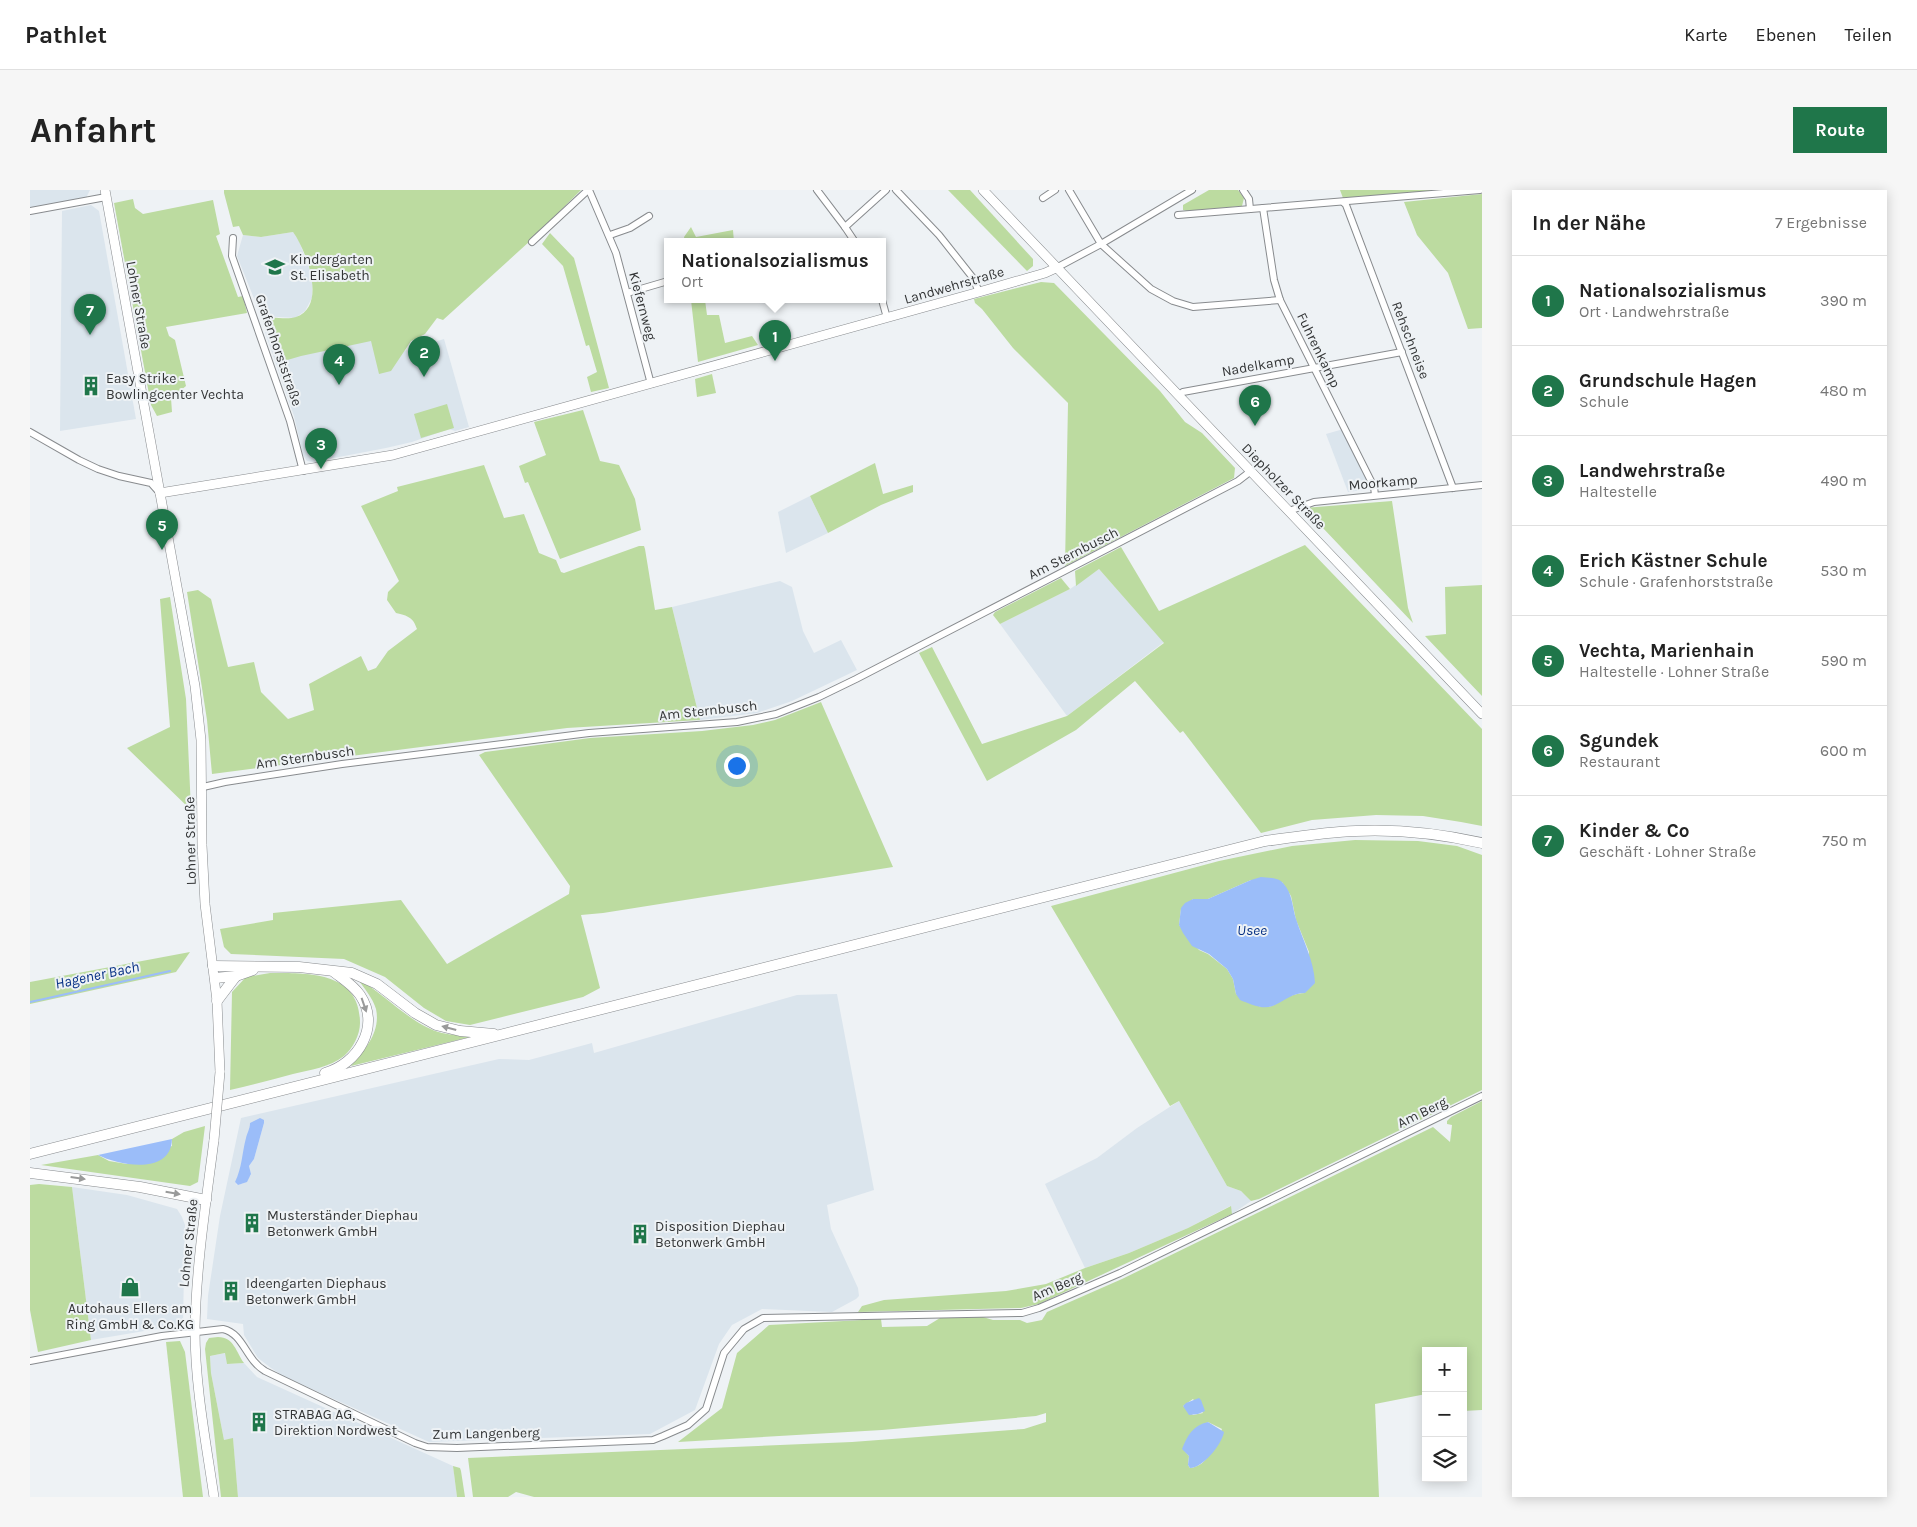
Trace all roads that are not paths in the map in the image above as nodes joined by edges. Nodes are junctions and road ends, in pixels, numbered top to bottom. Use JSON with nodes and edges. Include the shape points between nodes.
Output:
{"nodes":[{"id":1,"x":589,"y":190,"type":"edge"},
{"id":2,"x":817,"y":190,"type":"edge"},
{"id":3,"x":886,"y":190,"type":"edge"},
{"id":4,"x":896,"y":190,"type":"edge"},
{"id":5,"x":983,"y":190,"type":"edge"},
{"id":6,"x":1055,"y":190,"type":"edge"},
{"id":7,"x":1069,"y":190,"type":"edge"},
{"id":8,"x":1192,"y":190,"type":"edge"},
{"id":9,"x":1243,"y":190,"type":"edge"},
{"id":10,"x":1480,"y":190,"type":"edge"},
{"id":11,"x":105,"y":193,"type":"edge"},
{"id":12,"x":1043,"y":198,"type":"dead end"},
{"id":13,"x":1343,"y":202,"type":"junction"},
{"id":14,"x":1263,"y":208,"type":"junction"},
{"id":15,"x":1250,"y":210,"type":"junction"},
{"id":16,"x":30,"y":211,"type":"edge"},
{"id":17,"x":1178,"y":215,"type":"dead end"},
{"id":18,"x":649,"y":216,"type":"dead end"},
{"id":19,"x":845,"y":227,"type":"junction"},
{"id":20,"x":610,"y":235,"type":"junction"},
{"id":21,"x":233,"y":238,"type":"dead end"},
{"id":22,"x":852,"y":238,"type":"edge"},
{"id":23,"x":532,"y":242,"type":"dead end"},
{"id":24,"x":1101,"y":244,"type":"junction"},
{"id":25,"x":1056,"y":268,"type":"junction"},
{"id":26,"x":664,"y":282,"type":"edge"},
{"id":27,"x":979,"y":292,"type":"junction"},
{"id":28,"x":627,"y":293,"type":"junction"},
{"id":29,"x":1280,"y":300,"type":"junction"},
{"id":30,"x":883,"y":303,"type":"edge"},
{"id":31,"x":887,"y":318,"type":"junction"},
{"id":32,"x":1402,"y":352,"type":"junction"},
{"id":33,"x":1313,"y":368,"type":"junction"},
{"id":34,"x":651,"y":384,"type":"junction"},
{"id":35,"x":1179,"y":395,"type":"junction"},
{"id":36,"x":30,"y":432,"type":"edge"},
{"id":37,"x":303,"y":471,"type":"junction"},
{"id":38,"x":1251,"y":471,"type":"junction"},
{"id":39,"x":1482,"y":485,"type":"edge"},
{"id":40,"x":1453,"y":488,"type":"junction"},
{"id":41,"x":160,"y":493,"type":"junction"},
{"id":42,"x":1375,"y":495,"type":"junction"},
{"id":43,"x":1289,"y":511,"type":"junction"},
{"id":44,"x":1482,"y":714,"type":"edge"},
{"id":45,"x":203,"y":787,"type":"junction"},
{"id":46,"x":1482,"y":843,"type":"edge"},
{"id":47,"x":213,"y":966,"type":"junction"},
{"id":48,"x":258,"y":968,"type":"junction"},
{"id":49,"x":332,"y":970,"type":"junction"},
{"id":50,"x":236,"y":976,"type":"junction"},
{"id":51,"x":215,"y":978,"type":"junction"},
{"id":52,"x":217,"y":1001,"type":"junction"},
{"id":53,"x":498,"y":1035,"type":"junction"},
{"id":54,"x":290,"y":1088,"type":"junction"},
{"id":55,"x":1482,"y":1096,"type":"edge"},
{"id":56,"x":30,"y":1154,"type":"edge"},
{"id":57,"x":30,"y":1172,"type":"edge"},
{"id":58,"x":206,"y":1200,"type":"junction"},
{"id":59,"x":195,"y":1331,"type":"junction"},
{"id":60,"x":30,"y":1361,"type":"edge"},
{"id":61,"x":663,"y":1436,"type":"joint"},
{"id":62,"x":214,"y":1497,"type":"edge"}],
"edges":[{"from":1,"to":20,"type":"street","name":"Kiefernweg"},
{"from":1,"to":23,"type":"street"},
{"from":2,"to":19,"type":"street"},
{"from":3,"to":19,"type":"street"},
{"from":4,"to":27,"type":"street","via":[[939,235],[973,278]]},
{"from":5,"to":25,"type":"main road","name":"Diepholzer Straße"},
{"from":6,"to":12,"type":"street"},
{"from":7,"to":24,"type":"street"},
{"from":8,"to":24,"type":"street"},
{"from":9,"to":15,"type":"street","via":[[1249,199]]},
{"from":10,"to":13,"type":"street"},
{"from":11,"to":16,"type":"street"},
{"from":11,"to":41,"type":"main road","name":"Lohner Straße"},
{"from":13,"to":14,"type":"street"},
{"from":13,"to":32,"type":"street","name":"Rehschneise"},
{"from":14,"to":15,"type":"street"},
{"from":14,"to":29,"type":"street","name":"Fuhrenkamp"},
{"from":15,"to":17,"type":"street"},
{"from":18,"to":20,"type":"street"},
{"from":19,"to":22,"type":"street"},
{"from":20,"to":28,"type":"street","name":"Kiefernweg"},
{"from":21,"to":37,"type":"street","name":"Grafenhorststraße","via":[[232,256],[290,421]]},
{"from":24,"to":25,"type":"street"},
{"from":24,"to":29,"type":"street","via":[[1151,289],[1173,301],[1193,307]]},
{"from":25,"to":27,"type":"main road","name":"Landwehrstraße"},
{"from":25,"to":35,"type":"main road","name":"Diepholzer Straße"},
{"from":26,"to":28,"type":"street"},
{"from":27,"to":31,"type":"main road","name":"Landwehrstraße"},
{"from":28,"to":34,"type":"street","name":"Kiefernweg"},
{"from":29,"to":33,"type":"street","name":"Fuhrenkamp"},
{"from":30,"to":31,"type":"street"},
{"from":31,"to":34,"type":"main road","name":"Landwehrstraße"},
{"from":32,"to":33,"type":"street","name":"Nadelkamp"},
{"from":32,"to":40,"type":"street","name":"Rehschneise"},
{"from":33,"to":35,"type":"street","name":"Nadelkamp"},
{"from":33,"to":42,"type":"street","name":"Fuhrenkamp","via":[[1374,487]]},
{"from":34,"to":37,"type":"main road","name":"Landwehrstraße","via":[[393,455]]},
{"from":35,"to":38,"type":"main road","name":"Diepholzer Straße"},
{"from":36,"to":41,"type":"street","via":[[98,469],[151,483]]},
{"from":37,"to":41,"type":"main road","name":"Landwehrstraße"},
{"from":38,"to":43,"type":"main road","name":"Diepholzer Straße"},
{"from":38,"to":45,"type":"street","name":"Am Sternbusch","via":[[1238,481],[864,675],[776,714],[737,722],[589,734],[342,764]]},
{"from":39,"to":40,"type":"street","name":"Moorkamp"},
{"from":40,"to":42,"type":"street","name":"Moorkamp"},
{"from":41,"to":45,"type":"main road","name":"Lohner Straße","via":[[195,686]]},
{"from":42,"to":43,"type":"street","name":"Moorkamp","via":[[1314,502]]},
{"from":43,"to":44,"type":"main road","name":"Diepholzer Straße"},
{"from":45,"to":47,"type":"main road","name":"Lohner Straße","via":[[205,904]]},
{"from":46,"to":53,"type":"main road","via":[[1449,836],[1357,830],[1265,841]]},
{"from":47,"to":48,"type":"main road"},
{"from":47,"to":51,"type":"main road","name":"Lohner Straße"},
{"from":48,"to":49,"type":"main road"},
{"from":48,"to":50,"type":"main road"},
{"from":53,"to":49,"type":"main road","one_way":true,"via":[[460,1031],[436,1024],[368,979]]},
{"from":49,"to":54,"type":"main road","one_way":true,"via":[[361,996],[368,1019],[366,1036],[349,1061],[333,1071],[303,1079]]},
{"from":50,"to":51,"type":"main road"},
{"from":50,"to":52,"type":"main road"},
{"from":51,"to":52,"type":"main road","name":"Lohner Straße"},
{"from":52,"to":58,"type":"main road","name":"Lohner Straße","bridge":true,"via":[[220,1072]]},
{"from":53,"to":54,"type":"main road"},
{"from":54,"to":56,"type":"main road"},
{"from":55,"to":61,"type":"street","name":"Am Berg","via":[[1128,1269],[1039,1308],[1022,1313],[763,1318],[744,1330],[724,1353],[706,1409],[688,1425]]},
{"from":57,"to":58,"type":"main road","one_way":true},
{"from":58,"to":59,"type":"main road","name":"Lohner Straße"},
{"from":59,"to":60,"type":"street"},
{"from":59,"to":61,"type":"street","name":"Zum Langenberg","via":[[231,1331],[237,1335],[251,1361],[265,1372],[427,1447],[644,1440]]},
{"from":59,"to":62,"type":"main road","name":"Lohner Straße"}]}
